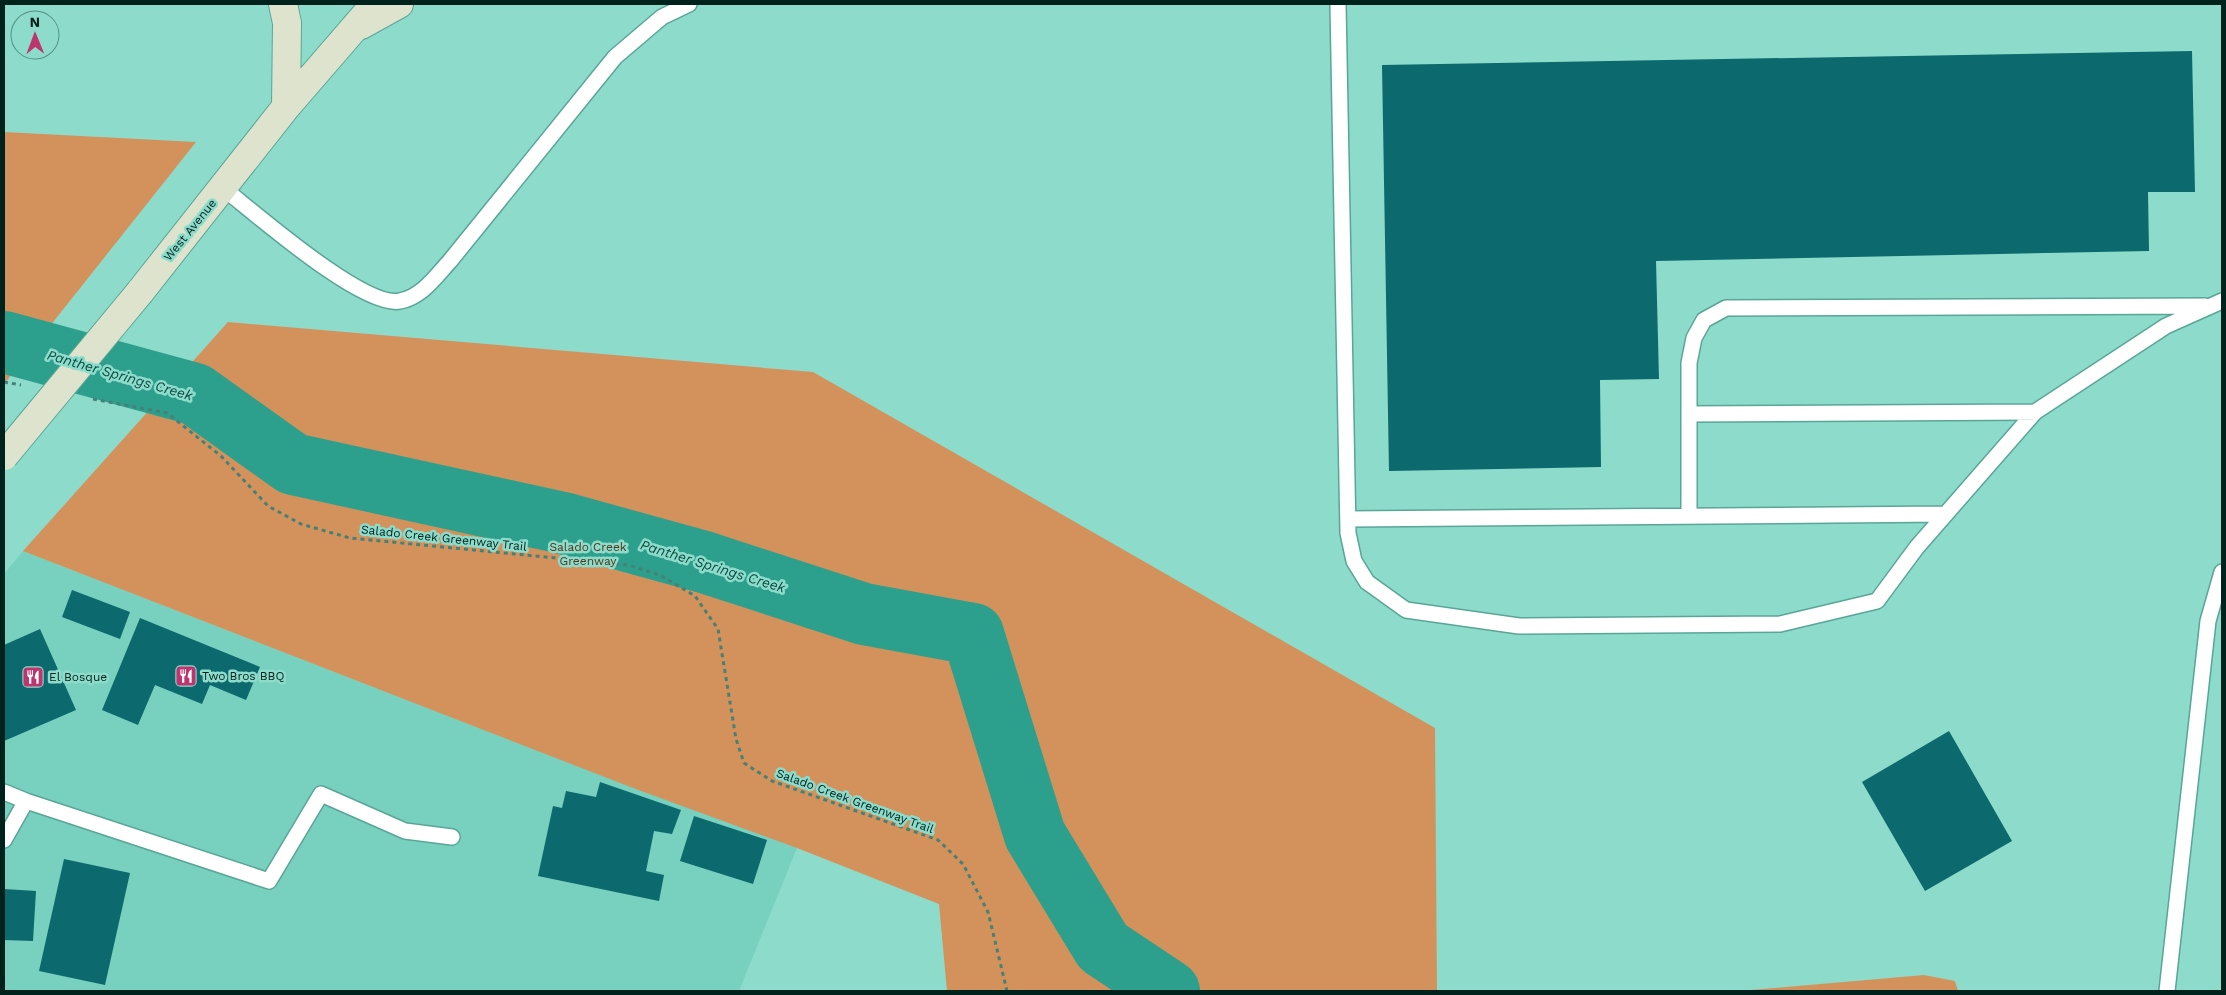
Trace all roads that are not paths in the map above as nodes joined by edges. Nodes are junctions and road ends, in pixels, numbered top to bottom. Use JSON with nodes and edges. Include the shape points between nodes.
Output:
{"nodes":[{"id":1,"x":283,"y":4,"type":"edge"},
{"id":2,"x":375,"y":4,"type":"edge"},
{"id":3,"x":399,"y":4,"type":"edge"},
{"id":4,"x":689,"y":4,"type":"edge"},
{"id":5,"x":1338,"y":4,"type":"edge"},
{"id":6,"x":353,"y":30,"type":"junction"},
{"id":7,"x":286,"y":107,"type":"junction"},
{"id":8,"x":223,"y":188,"type":"junction"},
{"id":9,"x":2217,"y":304,"type":"edge"},
{"id":10,"x":2034,"y":412,"type":"junction"},
{"id":11,"x":1689,"y":414,"type":"junction"},
{"id":12,"x":4,"y":456,"type":"edge"},
{"id":13,"x":1946,"y":514,"type":"junction"},
{"id":14,"x":1689,"y":516,"type":"junction"},
{"id":15,"x":1348,"y":519,"type":"junction"},
{"id":16,"x":2222,"y":572,"type":"edge"},
{"id":17,"x":4,"y":792,"type":"edge"},
{"id":18,"x":26,"y":801,"type":"junction"},
{"id":19,"x":452,"y":837,"type":"dead end"},
{"id":20,"x":4,"y":840,"type":"edge"},
{"id":21,"x":2167,"y":991,"type":"edge"}],
"edges":[{"from":1,"to":7,"type":"main road","via":[[287,23]]},
{"from":2,"to":6,"type":"main road","name":"West Avenue"},
{"from":3,"to":6,"type":"main road"},
{"from":4,"to":8,"type":"lane","via":[[662,17],[615,57],[450,261],[421,292],[400,302],[379,300],[339,278]]},
{"from":5,"to":15,"type":"lane"},
{"from":6,"to":7,"type":"main road","name":"West Avenue"},
{"from":7,"to":8,"type":"main road","name":"West Avenue"},
{"from":8,"to":12,"type":"main road","name":"West Avenue","bridge":true},
{"from":9,"to":10,"type":"lane","via":[[2166,326]]},
{"from":9,"to":11,"type":"lane","via":[[1726,308],[1704,320],[1694,338],[1689,363]]},
{"from":10,"to":11,"type":"lane"},
{"from":10,"to":13,"type":"lane"},
{"from":11,"to":14,"type":"lane"},
{"from":13,"to":14,"type":"lane"},
{"from":13,"to":15,"type":"lane","via":[[1877,601],[1780,624],[1520,626],[1406,610],[1367,582],[1354,561]]},
{"from":14,"to":15,"type":"lane"},
{"from":16,"to":21,"type":"lane","via":[[2208,621]]},
{"from":17,"to":18,"type":"lane"},
{"from":18,"to":19,"type":"lane","via":[[269,880],[321,794],[405,830]]},
{"from":18,"to":20,"type":"lane"}]}
